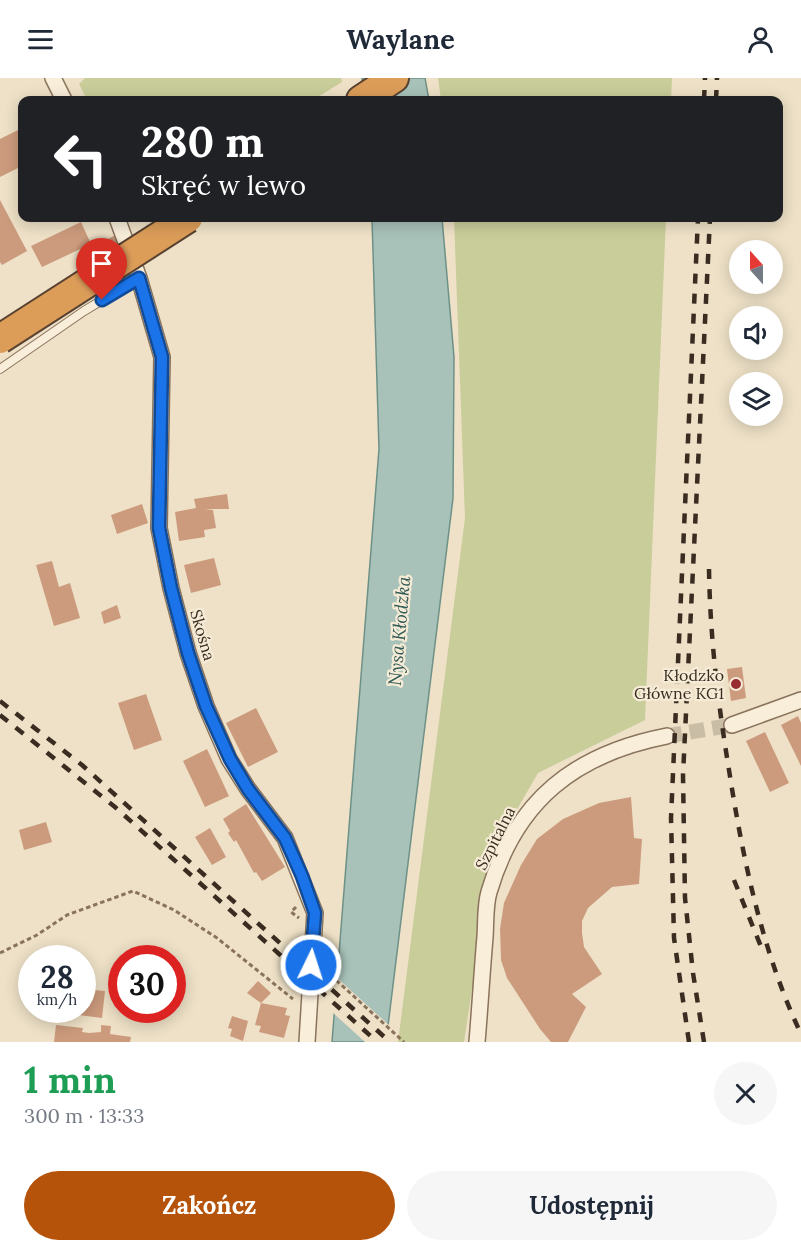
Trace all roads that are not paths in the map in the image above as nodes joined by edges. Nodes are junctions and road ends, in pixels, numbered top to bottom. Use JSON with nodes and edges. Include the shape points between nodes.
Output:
{"nodes":[{"id":1,"x":53,"y":78,"type":"edge"},
{"id":2,"x":394,"y":78,"type":"edge"},
{"id":3,"x":62,"y":96,"type":"edge"},
{"id":4,"x":367,"y":96,"type":"edge"},
{"id":5,"x":118,"y":222,"type":"edge"},
{"id":6,"x":182,"y":222,"type":"edge"},
{"id":7,"x":139,"y":278,"type":"junction"},
{"id":8,"x":0,"y":339,"type":"edge"},
{"id":9,"x":0,"y":369,"type":"edge"},
{"id":10,"x":801,"y":700,"type":"edge"},
{"id":11,"x":732,"y":725,"type":"tunnel mouth"},
{"id":12,"x":667,"y":736,"type":"tunnel mouth"},
{"id":13,"x":307,"y":1042,"type":"edge"},
{"id":14,"x":477,"y":1042,"type":"edge"}],
"edges":[{"from":1,"to":3,"type":"street"},
{"from":2,"to":4,"type":"highway"},
{"from":5,"to":7,"type":"street","name":"Skośna"},
{"from":6,"to":8,"type":"highway","bridge":true},
{"from":7,"to":9,"type":"lane"},
{"from":7,"to":13,"type":"street","name":"Skośna","via":[[162,357],[159,528],[188,653],[230,759],[285,838],[315,913]]},
{"from":10,"to":11,"type":"street"},
{"from":12,"to":14,"type":"street","name":"Szpitalna","via":[[584,763],[543,794],[514,832],[488,893]]}]}
